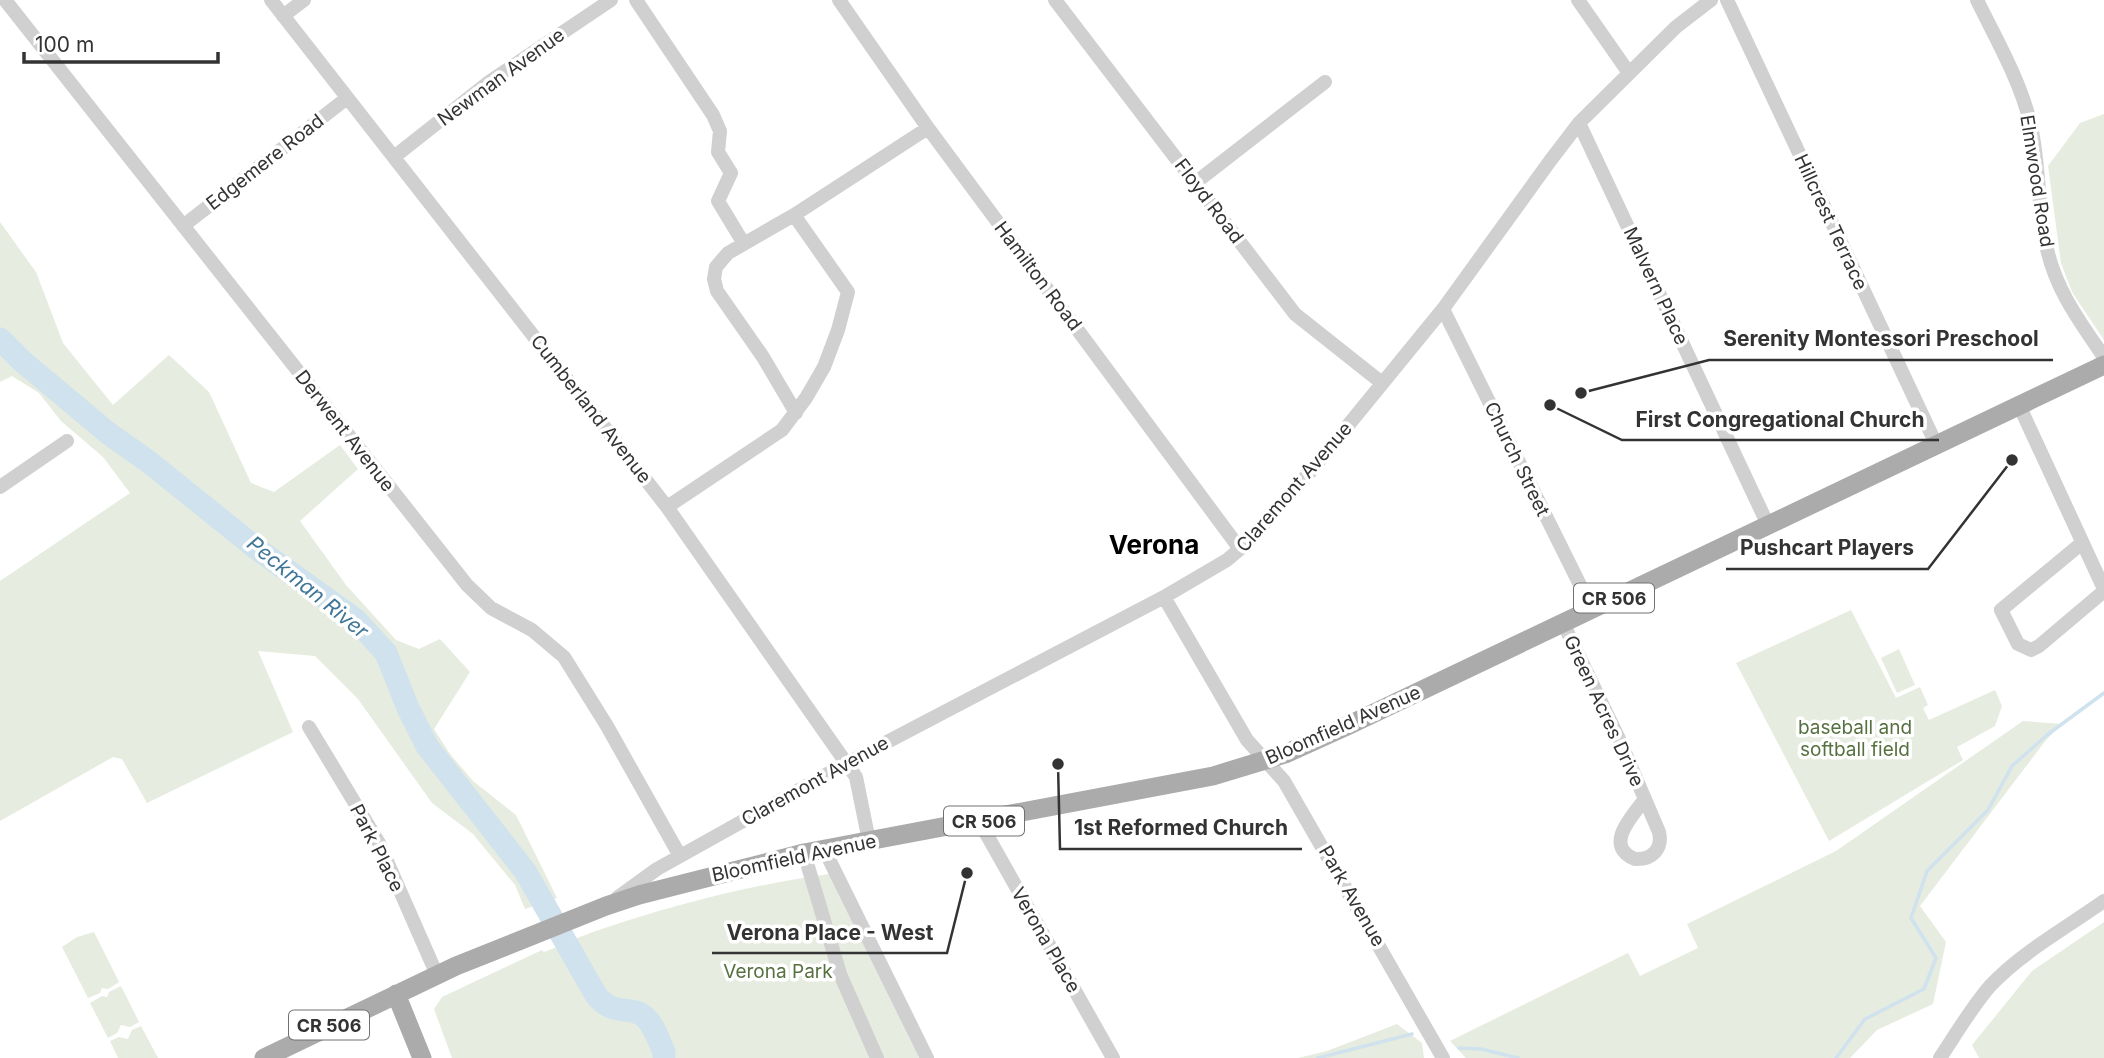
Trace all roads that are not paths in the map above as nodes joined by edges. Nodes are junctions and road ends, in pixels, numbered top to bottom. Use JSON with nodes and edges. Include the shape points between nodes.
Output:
{"nodes":[{"id":1,"x":5,"y":0,"type":"edge"},
{"id":2,"x":271,"y":0,"type":"edge"},
{"id":3,"x":304,"y":0,"type":"edge"},
{"id":4,"x":611,"y":0,"type":"edge"},
{"id":5,"x":636,"y":0,"type":"edge"},
{"id":6,"x":839,"y":0,"type":"edge"},
{"id":7,"x":1055,"y":0,"type":"edge"},
{"id":8,"x":1578,"y":0,"type":"edge"},
{"id":9,"x":1711,"y":0,"type":"edge"},
{"id":10,"x":1727,"y":0,"type":"edge"},
{"id":11,"x":1977,"y":0,"type":"edge"},
{"id":12,"x":283,"y":16,"type":"junction"},
{"id":13,"x":1629,"y":73,"type":"junction"},
{"id":14,"x":1325,"y":82,"type":"dead end"},
{"id":15,"x":346,"y":98,"type":"junction"},
{"id":16,"x":1579,"y":123,"type":"junction"},
{"id":17,"x":928,"y":128,"type":"junction"},
{"id":18,"x":394,"y":157,"type":"junction"},
{"id":19,"x":1195,"y":183,"type":"junction"},
{"id":20,"x":794,"y":215,"type":"junction"},
{"id":21,"x":183,"y":226,"type":"junction"},
{"id":22,"x":744,"y":244,"type":"junction"},
{"id":23,"x":1443,"y":309,"type":"junction"},
{"id":24,"x":2104,"y":357,"type":"edge"},
{"id":25,"x":2104,"y":365,"type":"edge"},
{"id":26,"x":1382,"y":383,"type":"junction"},
{"id":27,"x":2019,"y":405,"type":"junction"},
{"id":28,"x":796,"y":413,"type":"junction"},
{"id":29,"x":67,"y":441,"type":"dead end"},
{"id":30,"x":1936,"y":444,"type":"junction"},
{"id":31,"x":0,"y":487,"type":"edge"},
{"id":32,"x":667,"y":507,"type":"junction"},
{"id":33,"x":1768,"y":524,"type":"junction"},
{"id":34,"x":2082,"y":543,"type":"junction"},
{"id":35,"x":1240,"y":550,"type":"junction"},
{"id":36,"x":2104,"y":590,"type":"edge"},
{"id":37,"x":1164,"y":597,"type":"junction"},
{"id":38,"x":1592,"y":608,"type":"junction"},
{"id":39,"x":1563,"y":623,"type":"junction"},
{"id":40,"x":309,"y":727,"type":"dead end"},
{"id":41,"x":1266,"y":761,"type":"junction"},
{"id":42,"x":847,"y":763,"type":"junction"},
{"id":43,"x":1644,"y":799,"type":"dead end"},
{"id":44,"x":979,"y":821,"type":"junction"},
{"id":45,"x":869,"y":841,"type":"junction"},
{"id":46,"x":824,"y":849,"type":"junction"},
{"id":47,"x":804,"y":853,"type":"junction"},
{"id":48,"x":680,"y":856,"type":"junction"},
{"id":49,"x":2104,"y":901,"type":"edge"},
{"id":50,"x":606,"y":906,"type":"junction"},
{"id":51,"x":437,"y":975,"type":"junction"},
{"id":52,"x":396,"y":994,"type":"junction"},
{"id":53,"x":264,"y":1058,"type":"edge"},
{"id":54,"x":422,"y":1058,"type":"edge"},
{"id":55,"x":877,"y":1058,"type":"edge"},
{"id":56,"x":927,"y":1058,"type":"edge"},
{"id":57,"x":1113,"y":1058,"type":"edge"},
{"id":58,"x":1443,"y":1058,"type":"edge"},
{"id":59,"x":1940,"y":1058,"type":"edge"}],
"edges":[{"from":1,"to":21,"type":"street","name":"Derwent Avenue"},
{"from":2,"to":12,"type":"street","name":"Cumberland Avenue"},
{"from":3,"to":12,"type":"street"},
{"from":4,"to":18,"type":"street","name":"Newman Avenue","via":[[489,82]]},
{"from":5,"to":22,"type":"street","via":[[720,131],[718,152],[731,173],[718,201]]},
{"from":6,"to":17,"type":"street","name":"Hamilton Road"},
{"from":7,"to":19,"type":"street","name":"Floyd Road"},
{"from":8,"to":13,"type":"street"},
{"from":9,"to":13,"type":"street","name":"Claremont Avenue"},
{"from":10,"to":30,"type":"street","name":"Hillcrest Terrace"},
{"from":11,"to":24,"type":"street","name":"Elmwood Road","via":[[2028,113],[2043,230],[2055,276],[2067,303]]},
{"from":12,"to":15,"type":"street","name":"Cumberland Avenue"},
{"from":13,"to":16,"type":"street","name":"Claremont Avenue"},
{"from":14,"to":19,"type":"street"},
{"from":15,"to":18,"type":"street","name":"Cumberland Avenue"},
{"from":15,"to":21,"type":"street","name":"Edgemere Road"},
{"from":16,"to":23,"type":"street","name":"Claremont Avenue"},
{"from":16,"to":33,"type":"street","name":"Malvern Place"},
{"from":17,"to":20,"type":"street"},
{"from":17,"to":35,"type":"street","name":"Hamilton Road"},
{"from":18,"to":32,"type":"street","name":"Cumberland Avenue"},
{"from":19,"to":26,"type":"street","name":"Floyd Road","via":[[1295,314]]},
{"from":20,"to":22,"type":"street"},
{"from":20,"to":28,"type":"street","via":[[848,292],[832,349]]},
{"from":21,"to":48,"type":"street","name":"Derwent Avenue","via":[[467,585],[491,608],[542,637],[569,664]]},
{"from":22,"to":28,"type":"street","via":[[719,262],[715,285]]},
{"from":23,"to":26,"type":"street","name":"Claremont Avenue"},
{"from":23,"to":38,"type":"street","name":"Church Street"},
{"from":25,"to":27,"type":"main road","name":"Bloomfield Avenue","number":"CR 506"},
{"from":26,"to":35,"type":"street","name":"Claremont Avenue"},
{"from":27,"to":30,"type":"main road","name":"Bloomfield Avenue","number":"CR 506"},
{"from":27,"to":34,"type":"street"},
{"from":28,"to":32,"type":"street","via":[[782,430]]},
{"from":29,"to":31,"type":"street"},
{"from":30,"to":33,"type":"main road","name":"Bloomfield Avenue","number":"CR 506"},
{"from":32,"to":42,"type":"street","name":"Cumberland Avenue"},
{"from":33,"to":38,"type":"main road","name":"Bloomfield Avenue","number":"CR 506"},
{"from":34,"to":36,"type":"street"},
{"from":34,"to":36,"type":"street","via":[[2001,610],[2018,644],[2031,650]]},
{"from":35,"to":37,"type":"street","name":"Claremont Avenue"},
{"from":37,"to":41,"type":"street","name":"Park Avenue","via":[[1247,740]]},
{"from":37,"to":42,"type":"street","name":"Claremont Avenue"},
{"from":38,"to":39,"type":"main road","name":"Bloomfield Avenue","number":"CR 506"},
{"from":39,"to":41,"type":"main road","name":"Bloomfield Avenue","number":"CR 506"},
{"from":39,"to":43,"type":"street","name":"Green Acres Drive"},
{"from":40,"to":51,"type":"street","name":"Park Place","via":[[379,843]]},
{"from":41,"to":44,"type":"main road","name":"Bloomfield Avenue","number":"CR 506","via":[[1183,783]]},
{"from":41,"to":58,"type":"street","name":"Park Avenue","via":[[1284,780]]},
{"from":42,"to":45,"type":"street","name":"Cumberland Avenue","via":[[856,777]]},
{"from":42,"to":48,"type":"street","name":"Claremont Avenue"},
{"from":44,"to":45,"type":"main road","name":"Bloomfield Avenue","number":"CR 506"},
{"from":44,"to":57,"type":"street","name":"Verona Place"},
{"from":45,"to":46,"type":"main road","name":"Bloomfield Avenue","number":"CR 506"},
{"from":46,"to":47,"type":"main road","name":"Bloomfield Avenue","number":"CR 506"},
{"from":46,"to":56,"type":"street"},
{"from":47,"to":50,"type":"main road","name":"Bloomfield Avenue","number":"CR 506"},
{"from":47,"to":55,"type":"street","via":[[840,974]]},
{"from":48,"to":50,"type":"street","name":"Claremont Avenue"},
{"from":49,"to":59,"type":"street","via":[[2003,974]]},
{"from":50,"to":51,"type":"main road","name":"Bloomfield Avenue","number":"CR 506"},
{"from":51,"to":52,"type":"main road","name":"Bloomfield Avenue","number":"CR 506"},
{"from":52,"to":53,"type":"main road","name":"Bloomfield Avenue","number":"CR 506"},
{"from":52,"to":54,"type":"main road"}]}
